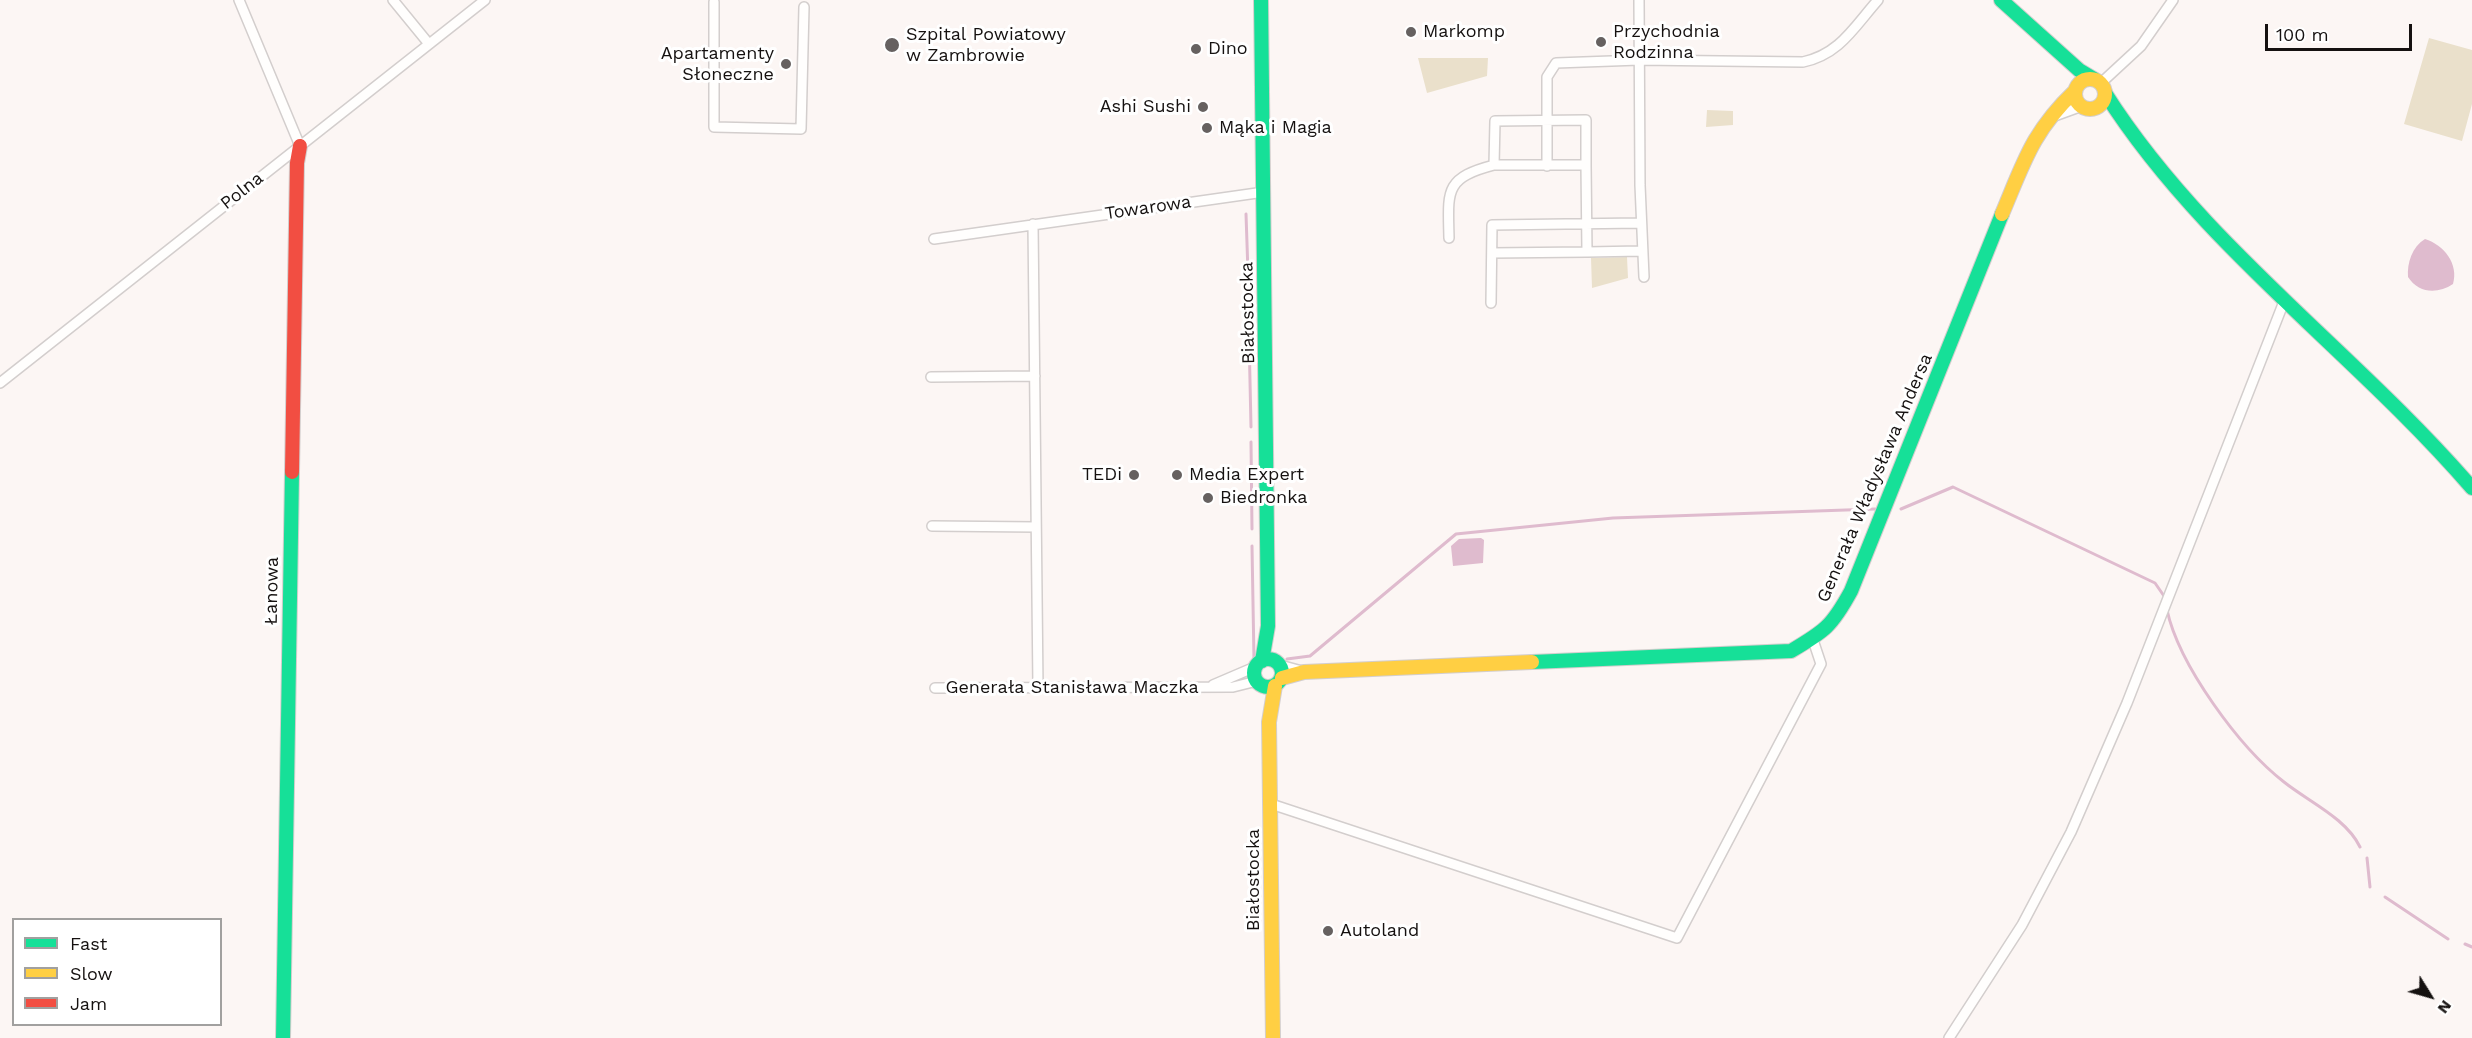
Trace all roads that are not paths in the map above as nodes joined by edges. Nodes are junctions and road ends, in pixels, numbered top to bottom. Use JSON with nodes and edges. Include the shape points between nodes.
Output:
{"nodes":[{"id":1,"x":239,"y":0,"type":"edge"},
{"id":2,"x":393,"y":0,"type":"edge"},
{"id":3,"x":485,"y":0,"type":"edge"},
{"id":4,"x":1261,"y":0,"type":"edge"},
{"id":5,"x":1640,"y":0,"type":"edge"},
{"id":6,"x":1878,"y":0,"type":"edge"},
{"id":7,"x":2001,"y":0,"type":"edge"},
{"id":8,"x":2173,"y":0,"type":"edge"},
{"id":9,"x":714,"y":2,"type":"dead end"},
{"id":10,"x":804,"y":7,"type":"dead end"},
{"id":11,"x":429,"y":44,"type":"junction"},
{"id":12,"x":2053,"y":45,"type":"junction"},
{"id":13,"x":1639,"y":60,"type":"junction"},
{"id":14,"x":2100,"y":85,"type":"junction"},
{"id":15,"x":2076,"y":89,"type":"junction"},
{"id":16,"x":2088,"y":107,"type":"junction"},
{"id":17,"x":2049,"y":118,"type":"junction"},
{"id":18,"x":1547,"y":121,"type":"junction"},
{"id":19,"x":2133,"y":137,"type":"junction"},
{"id":20,"x":300,"y":146,"type":"junction"},
{"id":21,"x":1494,"y":165,"type":"junction"},
{"id":22,"x":1586,"y":165,"type":"junction"},
{"id":23,"x":1547,"y":166,"type":"junction"},
{"id":24,"x":1263,"y":192,"type":"junction"},
{"id":25,"x":1640,"y":223,"type":"junction"},
{"id":26,"x":1033,"y":224,"type":"junction"},
{"id":27,"x":1587,"y":224,"type":"junction"},
{"id":28,"x":1449,"y":238,"type":"dead end"},
{"id":29,"x":934,"y":239,"type":"dead end"},
{"id":30,"x":1641,"y":251,"type":"junction"},
{"id":31,"x":1587,"y":252,"type":"junction"},
{"id":32,"x":1492,"y":253,"type":"junction"},
{"id":33,"x":1644,"y":277,"type":"dead end"},
{"id":34,"x":2285,"y":298,"type":"junction"},
{"id":35,"x":1491,"y":303,"type":"dead end"},
{"id":36,"x":1035,"y":376,"type":"junction"},
{"id":37,"x":931,"y":377,"type":"dead end"},
{"id":38,"x":0,"y":383,"type":"edge"},
{"id":39,"x":2472,"y":488,"type":"edge"},
{"id":40,"x":932,"y":526,"type":"dead end"},
{"id":41,"x":1036,"y":527,"type":"junction"},
{"id":42,"x":1268,"y":626,"type":"junction"},
{"id":43,"x":1813,"y":640,"type":"junction"},
{"id":44,"x":1258,"y":673,"type":"junction"},
{"id":45,"x":1279,"y":673,"type":"junction"},
{"id":46,"x":935,"y":688,"type":"dead end"},
{"id":47,"x":1038,"y":688,"type":"junction"},
{"id":48,"x":1269,"y":722,"type":"junction"},
{"id":49,"x":1271,"y":804,"type":"junction"},
{"id":50,"x":283,"y":1038,"type":"edge"},
{"id":51,"x":1273,"y":1038,"type":"edge"},
{"id":52,"x":1949,"y":1038,"type":"edge"}],
"edges":[{"from":1,"to":20,"type":"street"},
{"from":2,"to":11,"type":"street"},
{"from":3,"to":11,"type":"street","name":"Polna"},
{"from":4,"to":24,"type":"street","name":"Białostocka"},
{"from":5,"to":13,"type":"street"},
{"from":6,"to":13,"type":"street","via":[[1838,46],[1822,58],[1803,62]]},
{"from":7,"to":12,"type":"street"},
{"from":8,"to":14,"type":"street","via":[[2141,46]]},
{"from":9,"to":10,"type":"street","via":[[714,127],[801,129]]},
{"from":11,"to":20,"type":"street","name":"Polna"},
{"from":12,"to":14,"type":"street"},
{"from":12,"to":15,"type":"street"},
{"from":13,"to":18,"type":"street","via":[[1556,63],[1547,77]]},
{"from":13,"to":25,"type":"street"},
{"from":14,"to":15,"type":"street","via":[[2084,80]]},
{"from":14,"to":16,"type":"street","via":[[2102,103]]},
{"from":14,"to":19,"type":"street"},
{"from":15,"to":16,"type":"street","via":[[2077,101]]},
{"from":15,"to":17,"type":"street","name":"Generała Władysława Andersa"},
{"from":16,"to":17,"type":"street"},
{"from":16,"to":19,"type":"street"},
{"from":17,"to":43,"type":"street","name":"Generała Władysława Andersa","via":[[2031,143],[1851,591],[1837,617]]},
{"from":18,"to":21,"type":"street","via":[[1495,121]]},
{"from":18,"to":22,"type":"street","via":[[1586,120]]},
{"from":18,"to":23,"type":"street"},
{"from":19,"to":34,"type":"street","via":[[2205,222]]},
{"from":20,"to":38,"type":"street","name":"Polna"},
{"from":20,"to":50,"type":"street","name":"Łanowa"},
{"from":21,"to":23,"type":"street"},
{"from":21,"to":28,"type":"street","via":[[1471,171],[1453,184],[1448,201]]},
{"from":22,"to":23,"type":"street"},
{"from":22,"to":27,"type":"street"},
{"from":24,"to":26,"type":"street","name":"Towarowa"},
{"from":24,"to":42,"type":"street","name":"Białostocka"},
{"from":25,"to":27,"type":"street"},
{"from":25,"to":30,"type":"street"},
{"from":26,"to":29,"type":"street","name":"Towarowa"},
{"from":26,"to":36,"type":"street"},
{"from":27,"to":31,"type":"street"},
{"from":27,"to":32,"type":"street","via":[[1492,225]]},
{"from":30,"to":31,"type":"street"},
{"from":30,"to":33,"type":"street"},
{"from":31,"to":32,"type":"street"},
{"from":32,"to":35,"type":"street"},
{"from":34,"to":39,"type":"street","via":[[2435,445]]},
{"from":34,"to":52,"type":"street","via":[[2127,704],[2071,832],[2022,925]]},
{"from":36,"to":37,"type":"street"},
{"from":36,"to":41,"type":"street"},
{"from":40,"to":41,"type":"street"},
{"from":41,"to":47,"type":"street"},
{"from":42,"to":44,"type":"street","name":"Białostocka"},
{"from":42,"to":45,"type":"street","name":"Białostocka"},
{"from":43,"to":45,"type":"street","name":"Generała Władysława Andersa","via":[[1791,651]]},
{"from":43,"to":49,"type":"street","via":[[1821,664],[1677,938]]},
{"from":44,"to":45,"type":"street"},
{"from":44,"to":45,"type":"street","via":[[1270,659]]},
{"from":44,"to":47,"type":"street","name":"Generała Stanisława Maczka","via":[[1233,687]]},
{"from":44,"to":48,"type":"street","name":"Białostocka"},
{"from":45,"to":48,"type":"street","name":"Białostocka"},
{"from":46,"to":47,"type":"street","name":"Generała Stanisława Maczka"},
{"from":48,"to":49,"type":"street","name":"Białostocka"},
{"from":49,"to":51,"type":"street","name":"Białostocka"}]}
